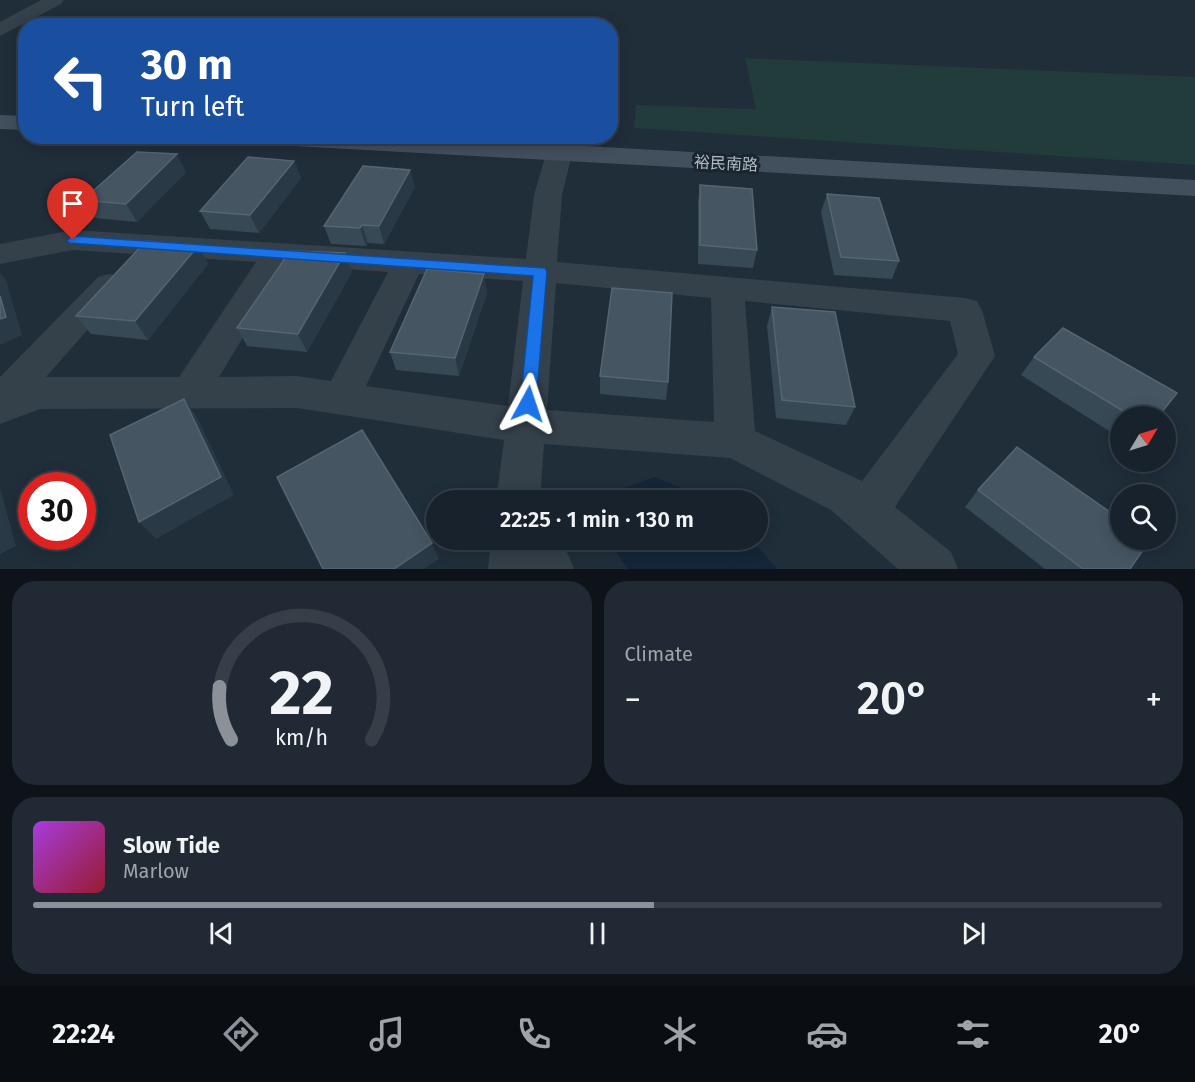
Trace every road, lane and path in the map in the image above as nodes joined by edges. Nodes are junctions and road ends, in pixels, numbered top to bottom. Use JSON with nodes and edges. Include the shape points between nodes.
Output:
{"nodes":[{"id":1,"x":54,"y":0,"type":"edge"},
{"id":2,"x":22,"y":18,"type":"edge"},
{"id":3,"x":18,"y":20,"type":"edge"},
{"id":4,"x":0,"y":30,"type":"edge"},
{"id":5,"x":0,"y":122,"type":"edge"},
{"id":6,"x":18,"y":123,"type":"edge"},
{"id":7,"x":392,"y":144,"type":"edge"},
{"id":8,"x":559,"y":154,"type":"junction"},
{"id":9,"x":1195,"y":188,"type":"edge"},
{"id":10,"x":147,"y":245,"type":"junction"},
{"id":11,"x":0,"y":254,"type":"edge"},
{"id":12,"x":278,"y":254,"type":"junction"},
{"id":13,"x":409,"y":262,"type":"junction"},
{"id":14,"x":540,"y":272,"type":"junction"},
{"id":15,"x":727,"y":288,"type":"junction"},
{"id":16,"x":189,"y":393,"type":"junction"},
{"id":17,"x":341,"y":399,"type":"junction"},
{"id":18,"x":0,"y":402,"type":"edge"},
{"id":19,"x":0,"y":408,"type":"edge"},
{"id":20,"x":526,"y":426,"type":"junction"},
{"id":21,"x":735,"y":441,"type":"junction"},
{"id":22,"x":519,"y":490,"type":"edge"},
{"id":23,"x":866,"y":512,"type":"junction"},
{"id":24,"x":513,"y":550,"type":"edge"},
{"id":25,"x":534,"y":550,"type":"edge"},
{"id":26,"x":512,"y":569,"type":"edge"},
{"id":27,"x":550,"y":569,"type":"edge"},
{"id":28,"x":934,"y":569,"type":"edge"}],
"edges":[{"from":1,"to":2,"type":"street"},
{"from":3,"to":4,"type":"street"},
{"from":5,"to":6,"type":"street"},
{"from":7,"to":8,"type":"street","name":"裕民南路"},
{"from":8,"to":9,"type":"street","name":"裕民南路"},
{"from":8,"to":14,"type":"street","via":[[548,195]]},
{"from":10,"to":11,"type":"street","via":[[73,240]]},
{"from":10,"to":12,"type":"street"},
{"from":10,"to":18,"type":"street"},
{"from":12,"to":13,"type":"street"},
{"from":12,"to":16,"type":"street"},
{"from":13,"to":14,"type":"street"},
{"from":13,"to":17,"type":"street"},
{"from":14,"to":15,"type":"street"},
{"from":14,"to":20,"type":"street"},
{"from":15,"to":21,"type":"street"},
{"from":15,"to":23,"type":"street","via":[[965,310],[976,356]]},
{"from":16,"to":17,"type":"street","via":[[297,392]]},
{"from":16,"to":19,"type":"street","via":[[37,393]]},
{"from":17,"to":20,"type":"street"},
{"from":20,"to":21,"type":"street"},
{"from":20,"to":22,"type":"street"},
{"from":21,"to":23,"type":"street","via":[[846,496]]},
{"from":23,"to":28,"type":"street"},
{"from":24,"to":26,"type":"street"},
{"from":25,"to":27,"type":"street"}]}
